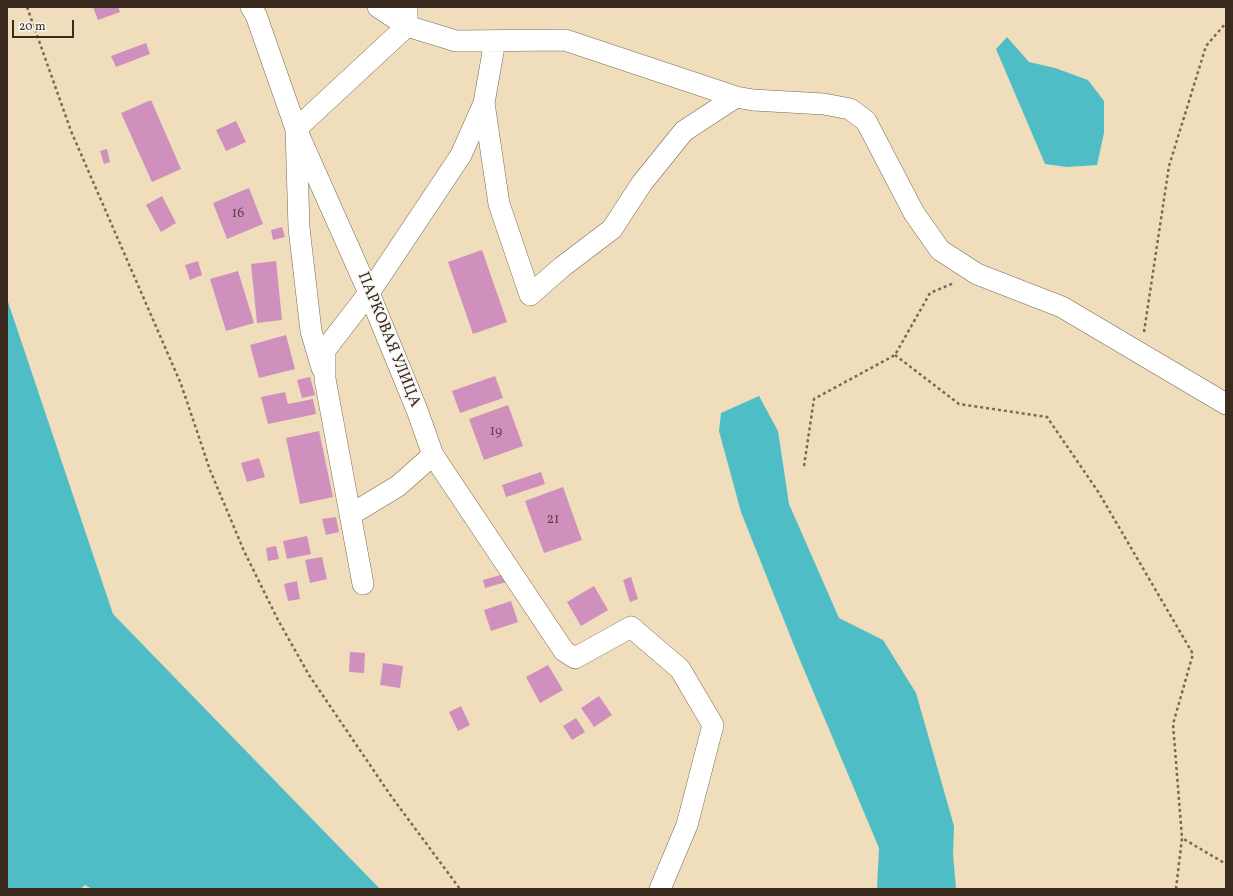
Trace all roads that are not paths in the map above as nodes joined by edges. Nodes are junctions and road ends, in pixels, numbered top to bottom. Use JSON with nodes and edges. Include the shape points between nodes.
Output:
{"nodes":[{"id":1,"x":378,"y":7,"type":"edge"},
{"id":2,"x":258,"y":10,"type":"edge"},
{"id":3,"x":407,"y":17,"type":"edge"},
{"id":4,"x":496,"y":41,"type":"junction"},
{"id":5,"x":736,"y":97,"type":"junction"},
{"id":6,"x":484,"y":103,"type":"junction"},
{"id":7,"x":296,"y":129,"type":"junction"},
{"id":8,"x":369,"y":293,"type":"junction"},
{"id":9,"x":325,"y":379,"type":"junction"},
{"id":10,"x":1226,"y":404,"type":"edge"},
{"id":11,"x":433,"y":455,"type":"junction"},
{"id":12,"x":350,"y":516,"type":"junction"},
{"id":13,"x":363,"y":584,"type":"dead end"},
{"id":14,"x":660,"y":889,"type":"edge"}],
"edges":[{"from":1,"to":3,"type":"street"},
{"from":2,"to":7,"type":"street","name":"ПАРКОВАЯ УЛИЦА"},
{"from":3,"to":4,"type":"street","via":[[456,41]]},
{"from":3,"to":7,"type":"street"},
{"from":4,"to":5,"type":"street","via":[[565,40]]},
{"from":4,"to":6,"type":"street"},
{"from":5,"to":6,"type":"street","via":[[684,131],[642,183],[612,229],[530,295],[499,204]]},
{"from":5,"to":10,"type":"street","via":[[824,104],[850,109],[866,121],[914,213],[940,250],[977,274],[1062,307]]},
{"from":6,"to":8,"type":"street","via":[[461,155]]},
{"from":7,"to":8,"type":"street","name":"ПАРКОВАЯ УЛИЦА"},
{"from":7,"to":9,"type":"street","via":[[299,228],[306,292],[311,331]]},
{"from":8,"to":9,"type":"street","via":[[325,350]]},
{"from":8,"to":11,"type":"street","name":"ПАРКОВАЯ УЛИЦА"},
{"from":9,"to":12,"type":"street"},
{"from":11,"to":12,"type":"street","via":[[398,486]]},
{"from":11,"to":14,"type":"street","name":"ПАРКОВАЯ УЛИЦА","via":[[564,651],[575,658],[631,627],[680,669],[712,725],[687,825]]},
{"from":12,"to":13,"type":"street"}]}
